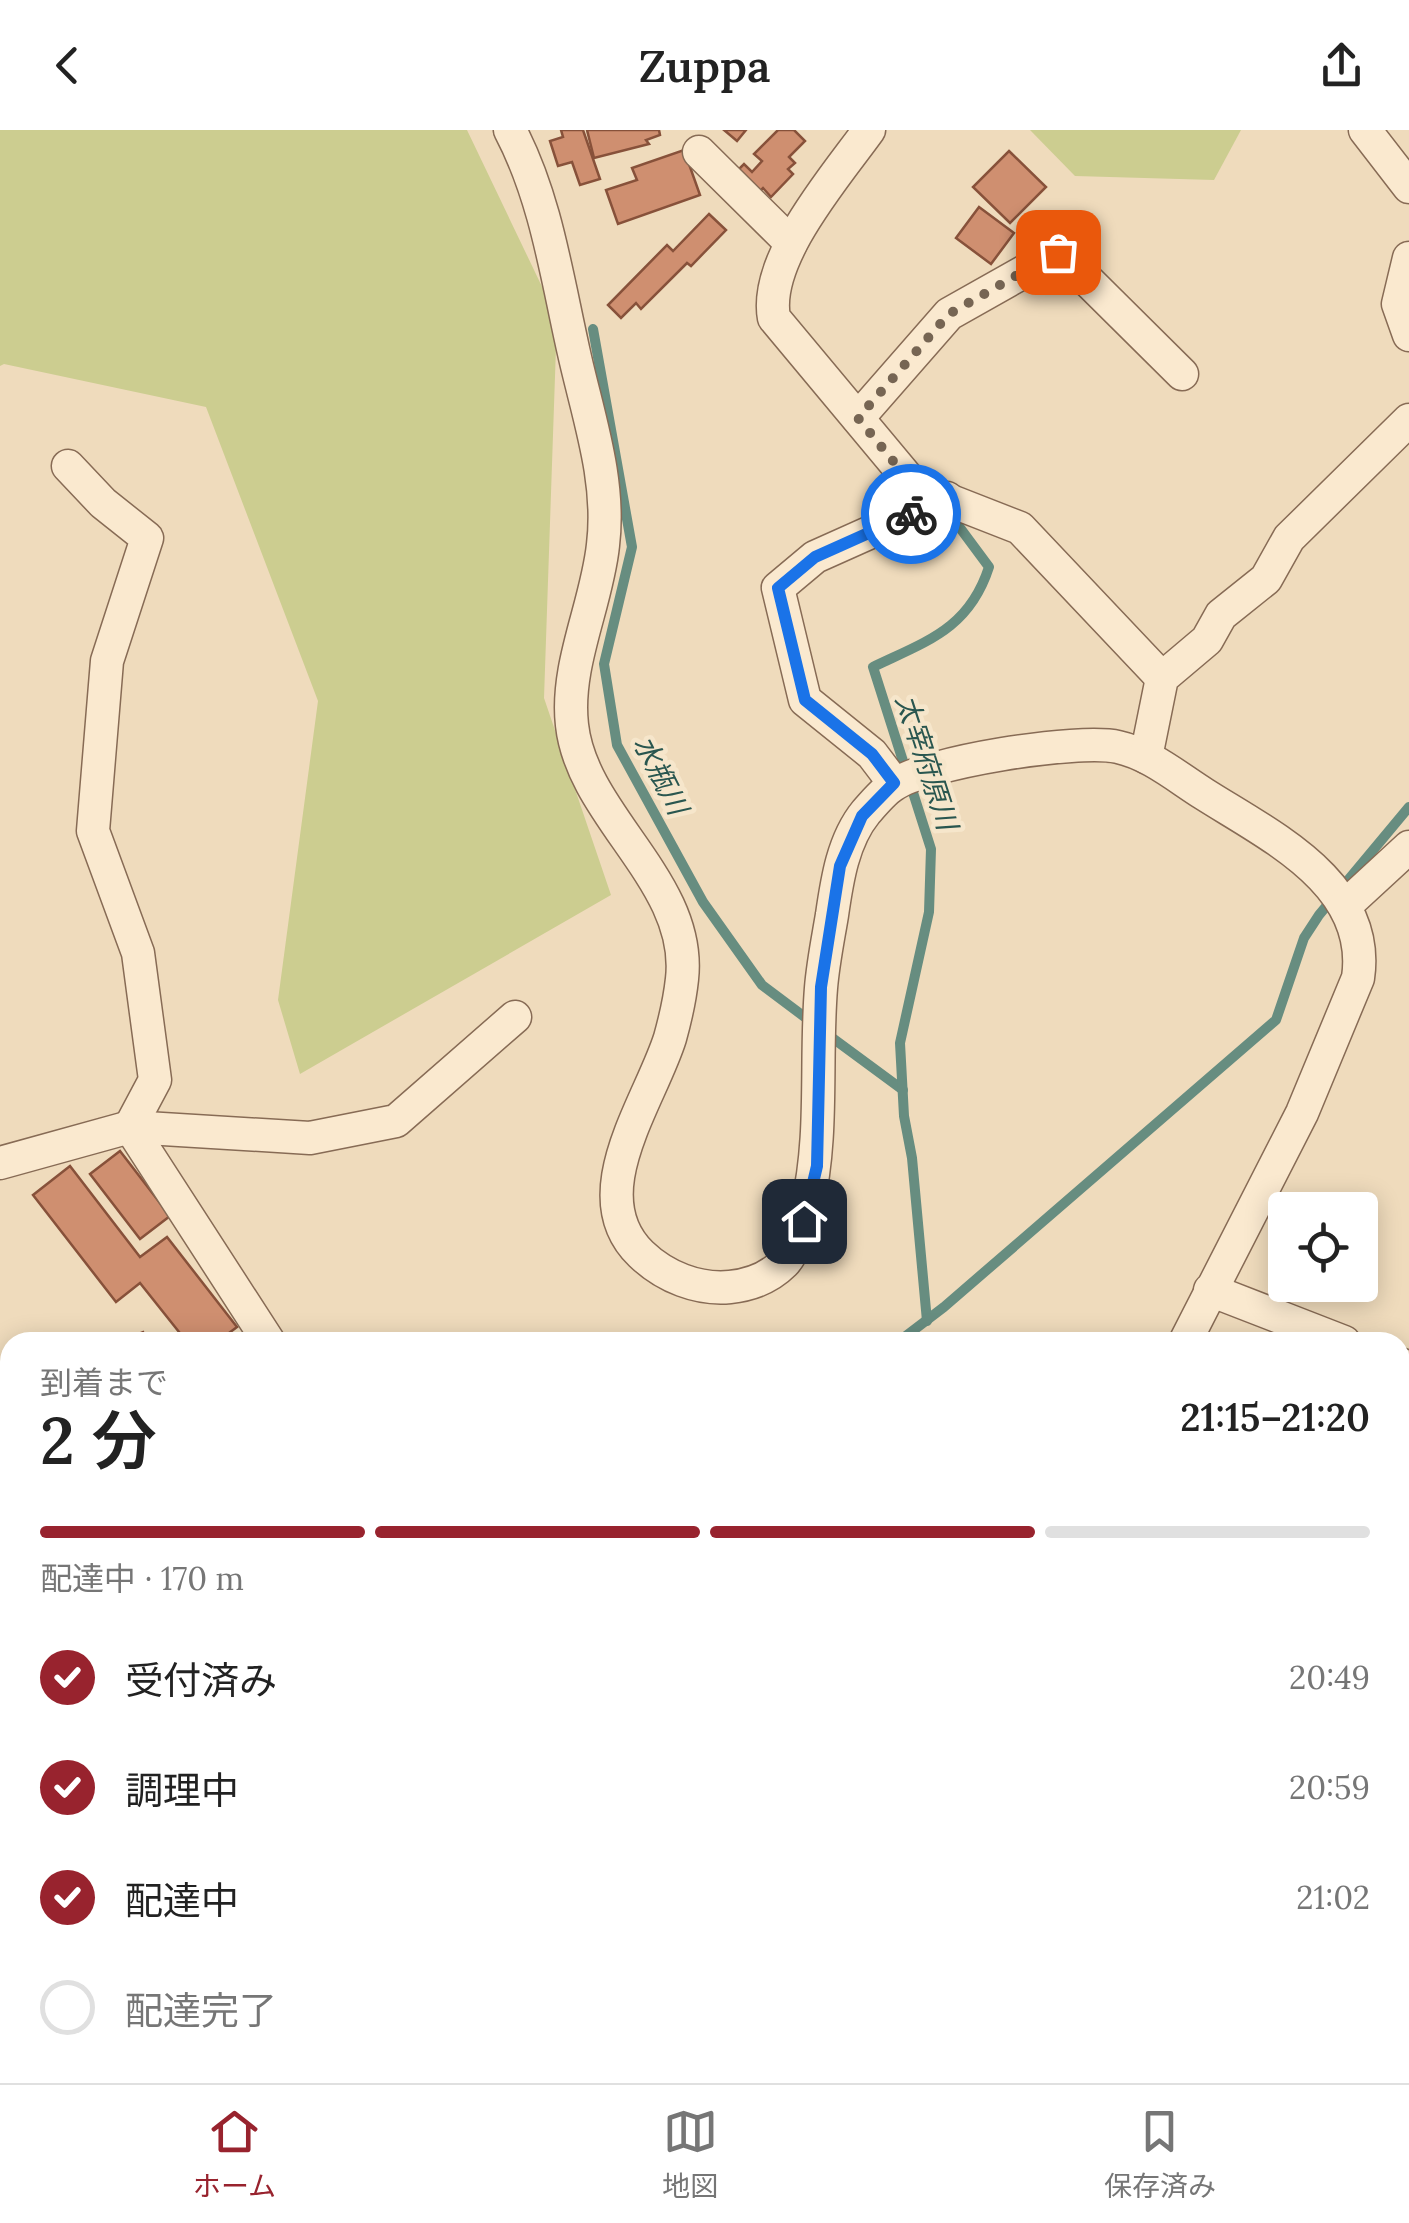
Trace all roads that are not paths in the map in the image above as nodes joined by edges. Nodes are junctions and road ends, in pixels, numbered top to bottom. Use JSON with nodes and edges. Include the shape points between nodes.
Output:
{"nodes":[{"id":1,"x":510,"y":130,"type":"edge"},
{"id":2,"x":870,"y":130,"type":"edge"},
{"id":3,"x":1365,"y":130,"type":"edge"},
{"id":4,"x":699,"y":152,"type":"dead end"},
{"id":5,"x":1409,"y":186,"type":"edge"},
{"id":6,"x":791,"y":243,"type":"junction"},
{"id":7,"x":1409,"y":258,"type":"edge"},
{"id":8,"x":1409,"y":335,"type":"edge"},
{"id":9,"x":1182,"y":374,"type":"dead end"},
{"id":10,"x":858,"y":418,"type":"junction"},
{"id":11,"x":1409,"y":420,"type":"edge"},
{"id":12,"x":68,"y":466,"type":"dead end"},
{"id":13,"x":947,"y":498,"type":"junction"},
{"id":14,"x":1162,"y":678,"type":"junction"},
{"id":15,"x":1146,"y":757,"type":"junction"},
{"id":16,"x":894,"y":783,"type":"junction"},
{"id":17,"x":1409,"y":847,"type":"edge"},
{"id":18,"x":1345,"y":906,"type":"junction"},
{"id":19,"x":515,"y":1018,"type":"dead end"},
{"id":20,"x":130,"y":1127,"type":"junction"},
{"id":21,"x":0,"y":1163,"type":"edge"},
{"id":22,"x":1210,"y":1290,"type":"junction"},
{"id":23,"x":263,"y":1332,"type":"edge"},
{"id":24,"x":1190,"y":1332,"type":"edge"},
{"id":25,"x":1318,"y":1332,"type":"edge"}],
"edges":[{"from":1,"to":16,"type":"street","via":[[541,207],[605,490],[603,547],[575,673],[572,725],[588,782],[652,874],[676,928],[683,973],[670,1038],[616,1182],[619,1223],[640,1252],[670,1274],[707,1289],[752,1285],[787,1260],[817,1166],[821,987],[840,866],[862,816]]},
{"from":2,"to":6,"type":"street"},
{"from":3,"to":5,"type":"street"},
{"from":4,"to":6,"type":"street"},
{"from":6,"to":10,"type":"street","via":[[771,301],[774,318]]},
{"from":7,"to":8,"type":"street","via":[[1398,304]]},
{"from":9,"to":10,"type":"street","via":[[1058,252],[949,314]]},
{"from":10,"to":13,"type":"street","via":[[915,488]]},
{"from":11,"to":14,"type":"street","via":[[1289,538],[1266,579]]},
{"from":12,"to":20,"type":"street","via":[[147,538],[108,661],[93,830],[138,953],[155,1080]]},
{"from":13,"to":14,"type":"street","via":[[1020,528]]},
{"from":13,"to":16,"type":"street","via":[[815,557],[778,588],[805,700],[872,754]]},
{"from":14,"to":15,"type":"street"},
{"from":15,"to":16,"type":"street","via":[[1086,744],[955,762]]},
{"from":15,"to":18,"type":"street","via":[[1288,847]]},
{"from":17,"to":18,"type":"street"},
{"from":18,"to":22,"type":"street","via":[[1362,954],[1358,978],[1302,1112]]},
{"from":19,"to":20,"type":"street","via":[[396,1121],[310,1138]]},
{"from":20,"to":21,"type":"street"},
{"from":20,"to":23,"type":"street"},
{"from":22,"to":24,"type":"street"},
{"from":22,"to":25,"type":"street"}]}
